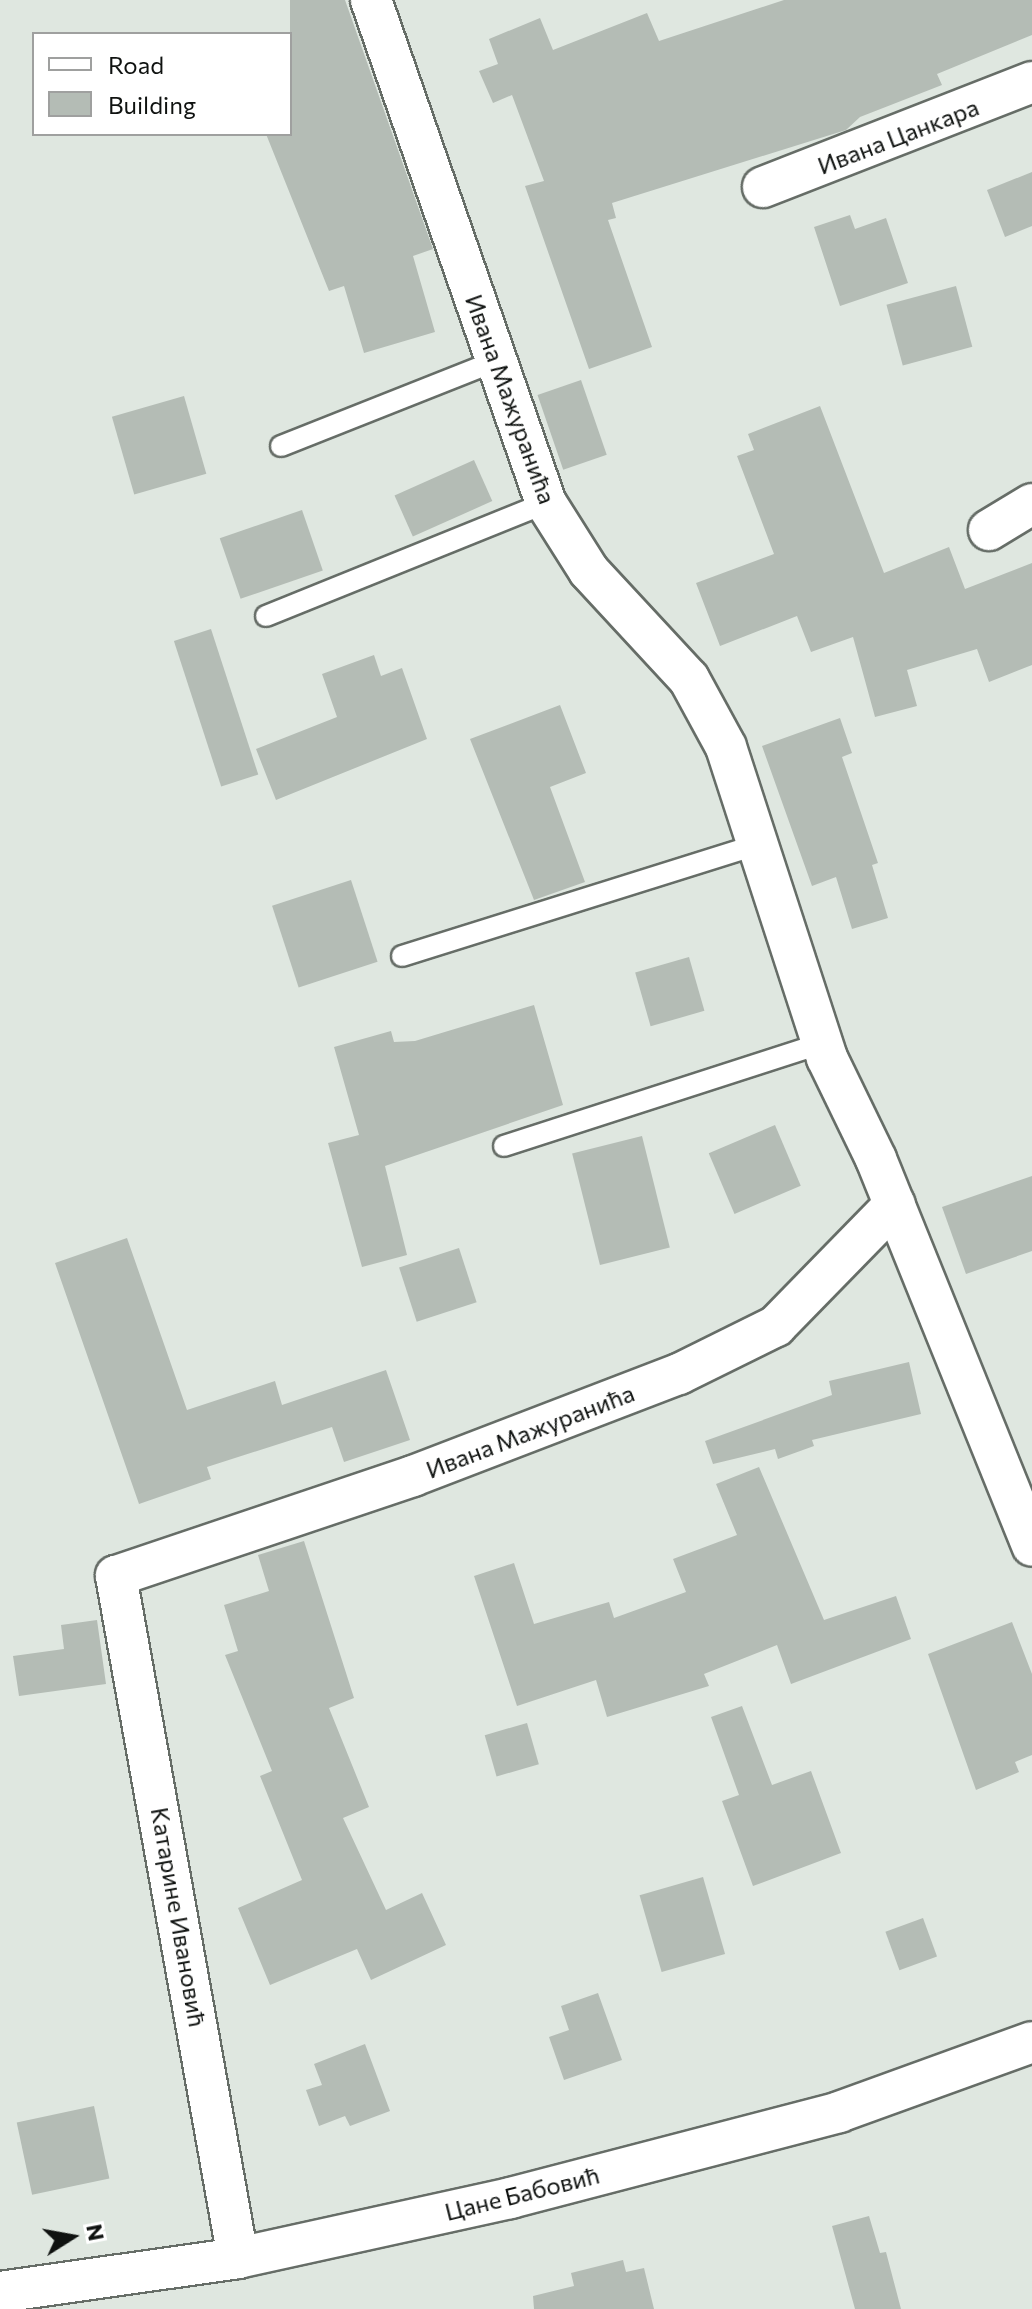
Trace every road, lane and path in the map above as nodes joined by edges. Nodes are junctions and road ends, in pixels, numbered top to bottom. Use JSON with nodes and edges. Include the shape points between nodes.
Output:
{"nodes":[{"id":1,"x":371,"y":0,"type":"edge"},
{"id":2,"x":1032,"y":82,"type":"edge"},
{"id":3,"x":763,"y":187,"type":"dead end"},
{"id":4,"x":496,"y":361,"type":"junction"},
{"id":5,"x":281,"y":446,"type":"dead end"},
{"id":6,"x":546,"y":503,"type":"junction"},
{"id":7,"x":1032,"y":504,"type":"edge"},
{"id":8,"x":989,"y":530,"type":"dead end"},
{"id":9,"x":266,"y":616,"type":"dead end"},
{"id":10,"x":756,"y":845,"type":"junction"},
{"id":11,"x":402,"y":956,"type":"dead end"},
{"id":12,"x":822,"y":1043,"type":"junction"},
{"id":13,"x":504,"y":1146,"type":"dead end"},
{"id":14,"x":895,"y":1204,"type":"junction"},
{"id":15,"x":1032,"y":1546,"type":"edge"},
{"id":16,"x":116,"y":1576,"type":"joint"},
{"id":17,"x":1032,"y":2042,"type":"edge"},
{"id":18,"x":238,"y":2258,"type":"junction"},
{"id":19,"x":0,"y":2292,"type":"edge"}],
"edges":[{"from":1,"to":4,"type":"street","name":"Ивана Мажуранића"},
{"from":2,"to":3,"type":"street","name":"Ивана Цанкара"},
{"from":4,"to":5,"type":"lane"},
{"from":4,"to":6,"type":"street","name":"Ивана Мажуранића"},
{"from":6,"to":9,"type":"lane"},
{"from":6,"to":10,"type":"street","name":"Ивана Мажуранића","via":[[589,571],[708,708]]},
{"from":7,"to":8,"type":"street"},
{"from":10,"to":11,"type":"lane"},
{"from":10,"to":12,"type":"street","name":"Ивана Мажуранића"},
{"from":12,"to":13,"type":"lane"},
{"from":12,"to":14,"type":"street","name":"Ивана Мажуранића"},
{"from":14,"to":15,"type":"street","name":"Ивана Мажуранића"},
{"from":14,"to":16,"type":"street","name":"Ивана Мажуранића","via":[[776,1326],[679,1374],[413,1476]]},
{"from":16,"to":18,"type":"street","name":"Катарине Ивановић"},
{"from":17,"to":18,"type":"street","name":"Цане Бабовић","via":[[839,2112],[510,2198]]},
{"from":18,"to":19,"type":"street","name":"Цане Бабовић"}]}
